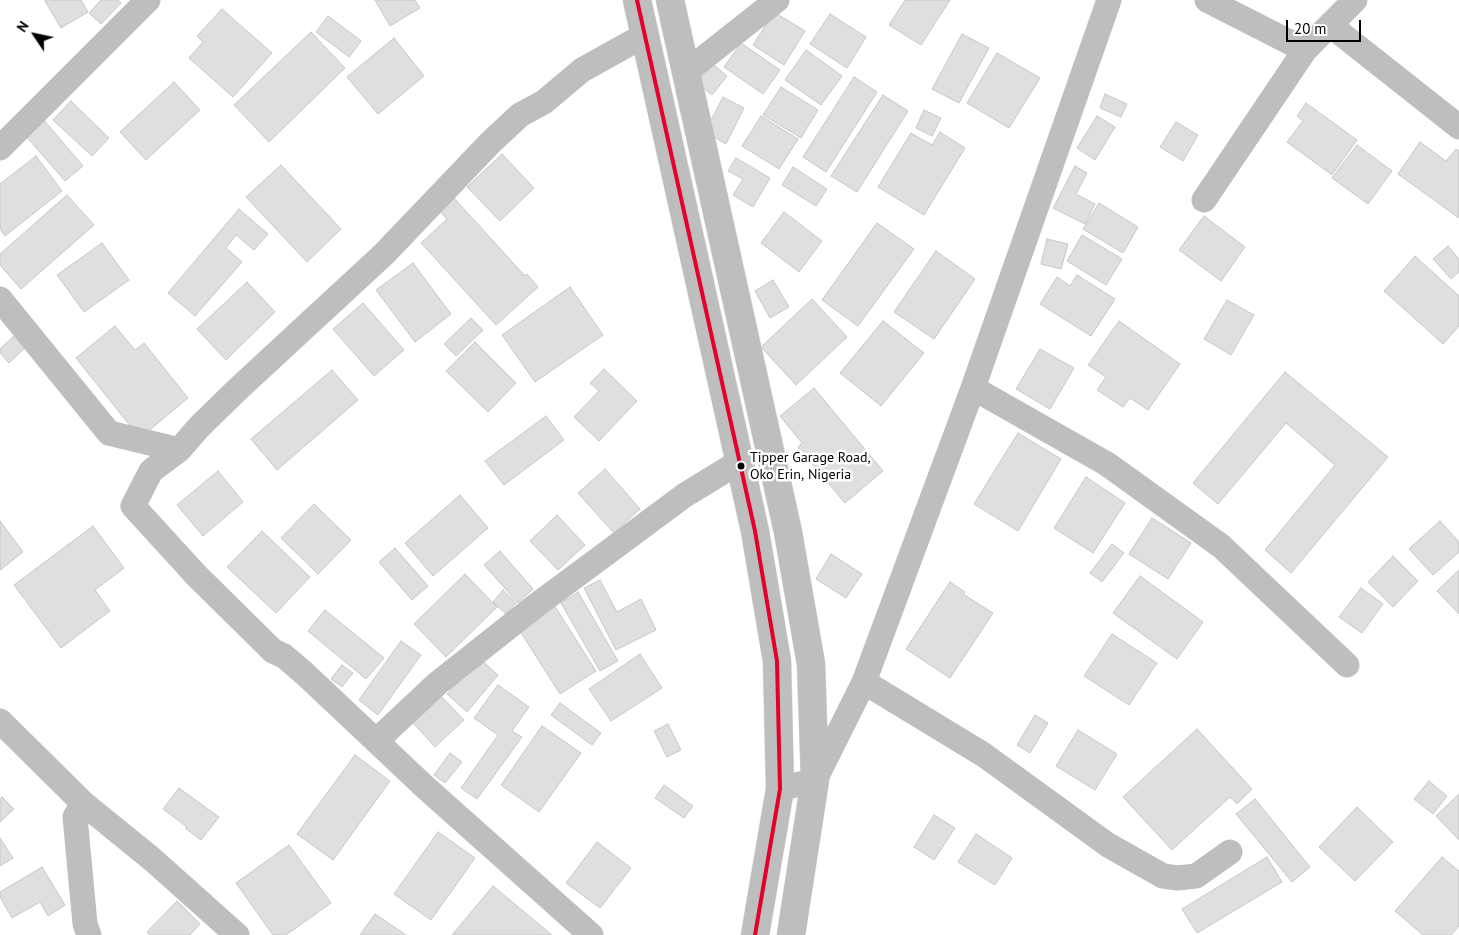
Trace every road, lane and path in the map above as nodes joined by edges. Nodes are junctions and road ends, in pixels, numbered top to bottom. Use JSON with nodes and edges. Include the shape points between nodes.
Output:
{"nodes":[{"id":1,"x":148,"y":0,"type":"edge"},
{"id":2,"x":637,"y":0,"type":"edge"},
{"id":3,"x":670,"y":0,"type":"edge"},
{"id":4,"x":777,"y":0,"type":"edge"},
{"id":5,"x":1109,"y":0,"type":"edge"},
{"id":6,"x":1207,"y":0,"type":"edge"},
{"id":7,"x":1355,"y":0,"type":"edge"},
{"id":8,"x":1330,"y":25,"type":"junction"},
{"id":9,"x":645,"y":36,"type":"junction"},
{"id":10,"x":1304,"y":50,"type":"junction"},
{"id":11,"x":686,"y":72,"type":"junction"},
{"id":12,"x":1459,"y":127,"type":"edge"},
{"id":13,"x":0,"y":148,"type":"edge"},
{"id":14,"x":1204,"y":200,"type":"dead end"},
{"id":15,"x":0,"y":300,"type":"edge"},
{"id":16,"x":973,"y":388,"type":"junction"},
{"id":17,"x":179,"y":450,"type":"junction"},
{"id":18,"x":740,"y":462,"type":"junction"},
{"id":19,"x":1348,"y":665,"type":"dead end"},
{"id":20,"x":864,"y":682,"type":"junction"},
{"id":21,"x":0,"y":721,"type":"edge"},
{"id":22,"x":376,"y":741,"type":"junction"},
{"id":23,"x":815,"y":780,"type":"junction"},
{"id":24,"x":780,"y":789,"type":"junction"},
{"id":25,"x":83,"y":802,"type":"junction"},
{"id":26,"x":1230,"y":852,"type":"dead end"},
{"id":27,"x":89,"y":935,"type":"edge"},
{"id":28,"x":237,"y":935,"type":"edge"},
{"id":29,"x":592,"y":935,"type":"edge"},
{"id":30,"x":755,"y":935,"type":"edge"},
{"id":31,"x":791,"y":935,"type":"edge"}],
"edges":[{"from":1,"to":13,"type":"street"},
{"from":2,"to":9,"type":"main road"},
{"from":3,"to":11,"type":"main road"},
{"from":4,"to":11,"type":"street"},
{"from":5,"to":16,"type":"street"},
{"from":6,"to":10,"type":"street"},
{"from":7,"to":8,"type":"street"},
{"from":8,"to":10,"type":"street"},
{"from":8,"to":12,"type":"street"},
{"from":9,"to":17,"type":"street","via":[[582,70],[544,102],[520,115],[384,254],[238,389]]},
{"from":9,"to":18,"type":"main road"},
{"from":10,"to":14,"type":"street"},
{"from":11,"to":23,"type":"main road","via":[[788,532],[811,664]]},
{"from":15,"to":17,"type":"street","via":[[108,433]]},
{"from":16,"to":19,"type":"street","via":[[1107,464],[1221,546]]},
{"from":16,"to":20,"type":"street"},
{"from":17,"to":22,"type":"street","via":[[151,471],[133,506],[196,575],[273,651],[291,662]]},
{"from":18,"to":22,"type":"street","via":[[685,496],[534,607],[438,683]]},
{"from":18,"to":24,"type":"main road","via":[[778,661]]},
{"from":20,"to":23,"type":"street"},
{"from":20,"to":26,"type":"street","via":[[984,755],[1108,845],[1163,876],[1196,876]]},
{"from":21,"to":25,"type":"street"},
{"from":22,"to":29,"type":"street"},
{"from":23,"to":24,"type":"street"},
{"from":23,"to":31,"type":"main road"},
{"from":24,"to":30,"type":"main road"},
{"from":25,"to":27,"type":"street","via":[[75,817],[85,924]]},
{"from":25,"to":28,"type":"street","via":[[154,860]]}]}
